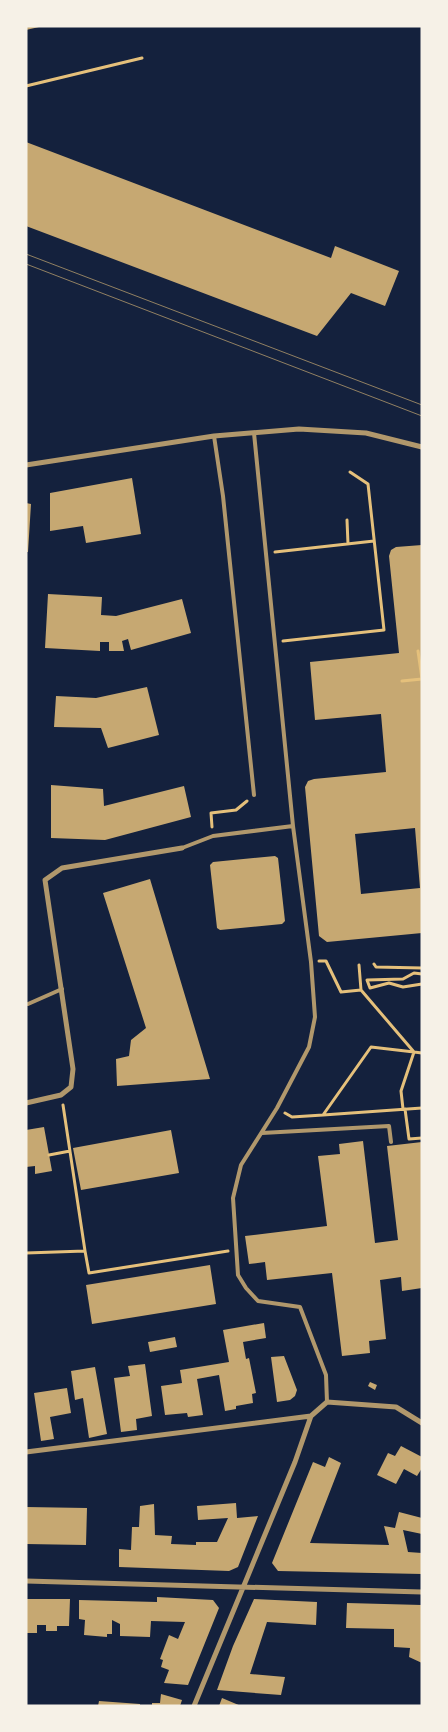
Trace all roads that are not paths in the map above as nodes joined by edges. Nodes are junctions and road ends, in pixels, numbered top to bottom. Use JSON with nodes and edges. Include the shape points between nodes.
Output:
{"nodes":[{"id":1,"x":254,"y":433,"type":"junction"},
{"id":2,"x":214,"y":436,"type":"junction"},
{"id":3,"x":422,"y":447,"type":"edge"},
{"id":4,"x":26,"y":465,"type":"edge"},
{"id":5,"x":254,"y":795,"type":"dead end"},
{"id":6,"x":293,"y":826,"type":"junction"},
{"id":7,"x":182,"y":848,"type":"joint"},
{"id":8,"x":62,"y":989,"type":"junction"},
{"id":9,"x":28,"y":1004,"type":"dead end"},
{"id":10,"x":26,"y":1103,"type":"edge"},
{"id":11,"x":262,"y":1133,"type":"junction"},
{"id":12,"x":391,"y":1142,"type":"dead end"},
{"id":13,"x":327,"y":1402,"type":"junction"},
{"id":14,"x":311,"y":1416,"type":"junction"},
{"id":15,"x":422,"y":1423,"type":"edge"},
{"id":16,"x":26,"y":1452,"type":"edge"},
{"id":17,"x":26,"y":1581,"type":"edge"},
{"id":18,"x":242,"y":1588,"type":"junction"},
{"id":19,"x":422,"y":1592,"type":"edge"},
{"id":20,"x":194,"y":1706,"type":"edge"}],
"edges":[{"from":1,"to":2,"type":"street"},
{"from":1,"to":3,"type":"street","via":[[299,429],[362,433]]},
{"from":1,"to":6,"type":"lane"},
{"from":2,"to":4,"type":"street"},
{"from":2,"to":5,"type":"lane"},
{"from":6,"to":7,"type":"lane","via":[[212,836]]},
{"from":6,"to":11,"type":"lane","via":[[315,1017],[309,1047]]},
{"from":7,"to":8,"type":"street","via":[[62,868],[46,880]]},
{"from":8,"to":9,"type":"lane"},
{"from":8,"to":10,"type":"street","via":[[73,1069],[71,1086],[61,1095]]},
{"from":11,"to":12,"type":"lane","via":[[389,1126]]},
{"from":11,"to":13,"type":"lane","via":[[241,1164],[233,1198],[238,1275],[258,1301],[300,1307],[326,1376]]},
{"from":13,"to":14,"type":"street"},
{"from":13,"to":15,"type":"street","via":[[396,1407]]},
{"from":14,"to":16,"type":"street"},
{"from":14,"to":18,"type":"street","via":[[296,1462]]},
{"from":17,"to":18,"type":"street"},
{"from":18,"to":19,"type":"street"},
{"from":18,"to":20,"type":"street"}]}
